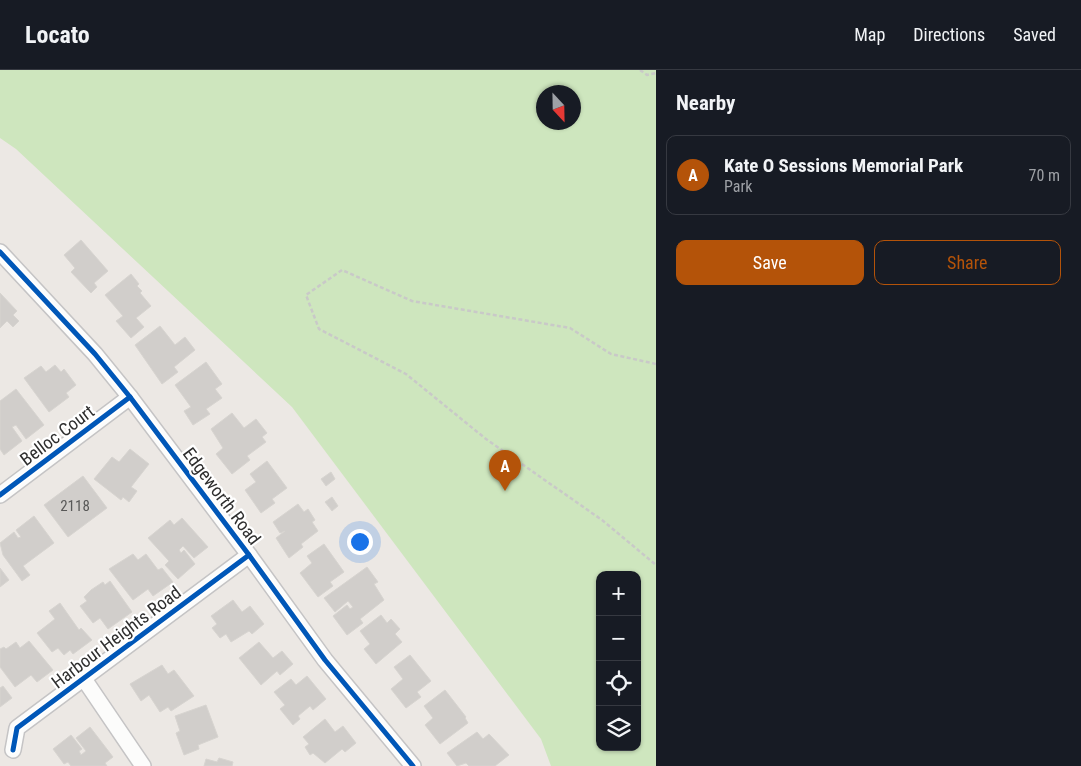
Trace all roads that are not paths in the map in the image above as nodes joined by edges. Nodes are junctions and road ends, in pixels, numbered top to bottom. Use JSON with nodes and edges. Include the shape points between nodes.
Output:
{"nodes":[{"id":1,"x":0,"y":252,"type":"edge"},
{"id":2,"x":130,"y":397,"type":"junction"},
{"id":3,"x":0,"y":495,"type":"edge"},
{"id":4,"x":249,"y":555,"type":"junction"},
{"id":5,"x":84,"y":679,"type":"junction"},
{"id":6,"x":13,"y":750,"type":"dead end"},
{"id":7,"x":144,"y":766,"type":"edge"},
{"id":8,"x":413,"y":766,"type":"edge"}],
"edges":[{"from":1,"to":2,"type":"street","name":"Edgeworth Road","via":[[95,354]]},
{"from":2,"to":3,"type":"street","name":"Belloc Court"},
{"from":2,"to":4,"type":"street","name":"Edgeworth Road"},
{"from":4,"to":5,"type":"street","name":"Harbour Heights Road"},
{"from":4,"to":8,"type":"street","name":"Edgeworth Road","via":[[325,660]]},
{"from":5,"to":6,"type":"street","name":"Harbour Heights Road","via":[[17,728]]},
{"from":5,"to":7,"type":"street"}]}
